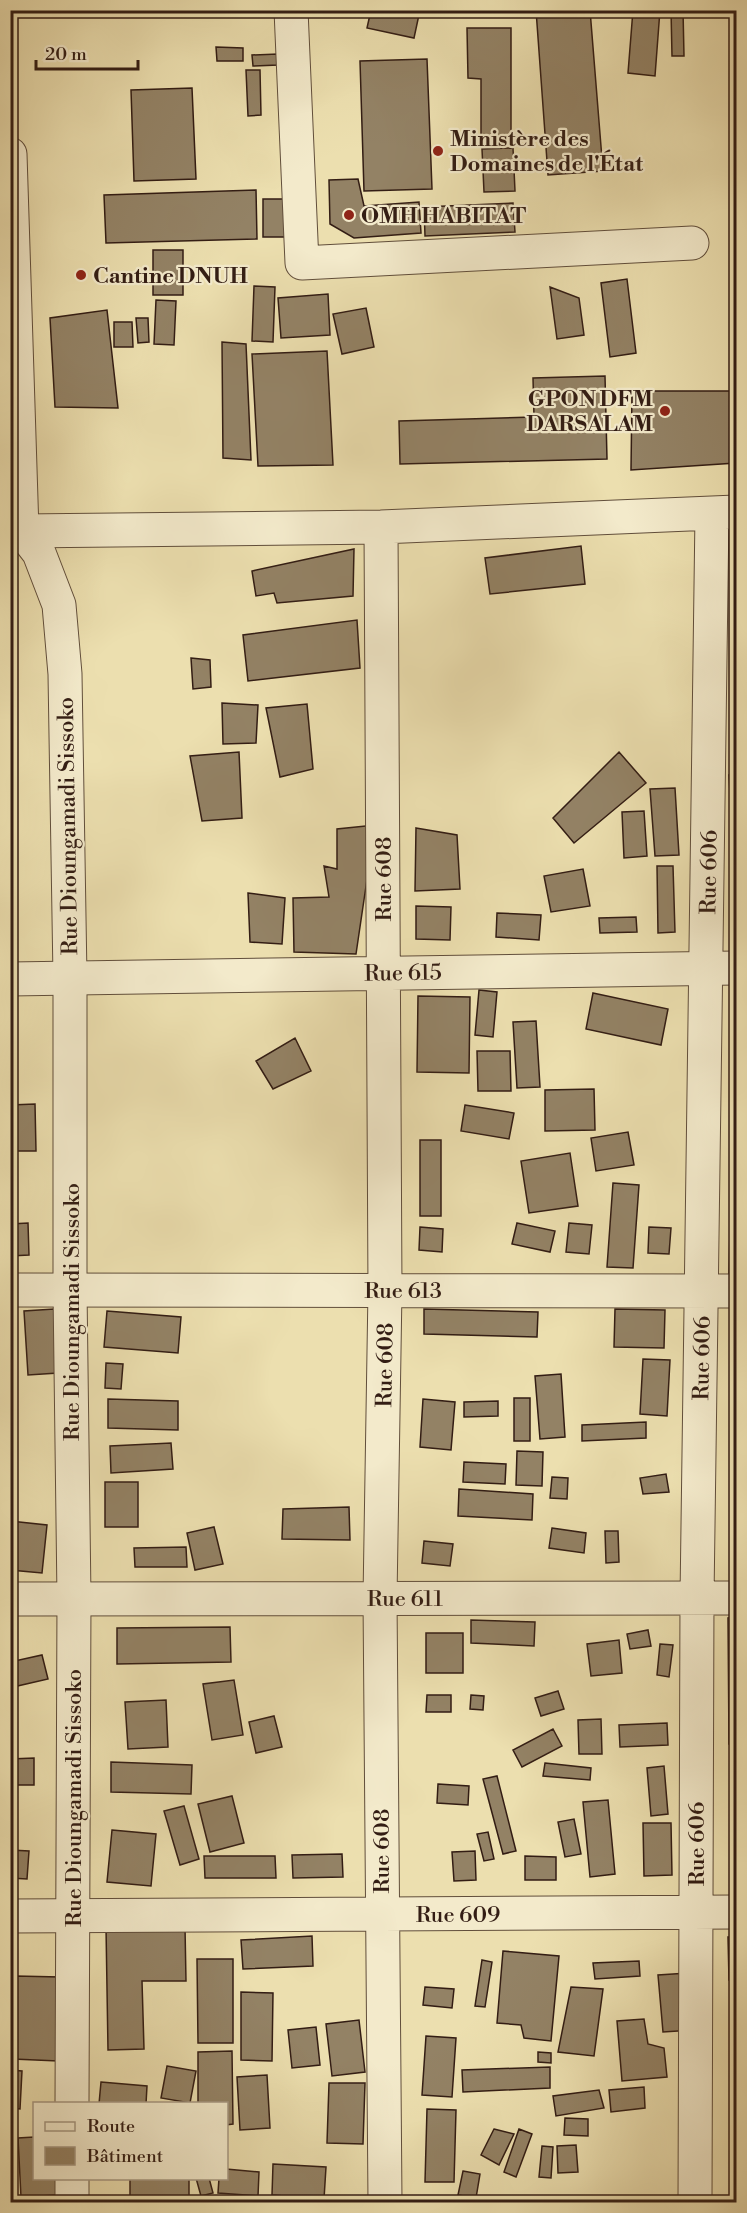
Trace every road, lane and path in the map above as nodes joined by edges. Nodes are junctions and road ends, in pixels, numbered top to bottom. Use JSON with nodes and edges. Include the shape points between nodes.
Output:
{"nodes":[{"id":1,"x":291,"y":10,"type":"edge"},
{"id":2,"x":10,"y":154,"type":"edge"},
{"id":3,"x":692,"y":243,"type":"dead end"},
{"id":4,"x":724,"y":513,"type":"edge"},
{"id":5,"x":381,"y":527,"type":"junction"},
{"id":6,"x":16,"y":534,"type":"edge"},
{"id":7,"x":722,"y":969,"type":"edge"},
{"id":8,"x":384,"y":973,"type":"junction"},
{"id":9,"x":70,"y":977,"type":"junction"},
{"id":10,"x":10,"y":979,"type":"edge"},
{"id":11,"x":10,"y":1290,"type":"edge"},
{"id":12,"x":70,"y":1290,"type":"junction"},
{"id":13,"x":385,"y":1290,"type":"junction"},
{"id":14,"x":702,"y":1291,"type":"junction"},
{"id":15,"x":736,"y":1291,"type":"edge"},
{"id":16,"x":74,"y":1598,"type":"junction"},
{"id":17,"x":380,"y":1598,"type":"junction"},
{"id":18,"x":697,"y":1598,"type":"junction"},
{"id":19,"x":736,"y":1598,"type":"edge"},
{"id":20,"x":10,"y":1599,"type":"edge"},
{"id":21,"x":696,"y":1912,"type":"junction"},
{"id":22,"x":736,"y":1912,"type":"edge"},
{"id":23,"x":382,"y":1914,"type":"junction"},
{"id":24,"x":10,"y":1916,"type":"edge"},
{"id":25,"x":72,"y":1916,"type":"junction"},
{"id":26,"x":72,"y":2102,"type":"edge"},
{"id":27,"x":72,"y":2180,"type":"edge"},
{"id":28,"x":72,"y":2202,"type":"edge"},
{"id":29,"x":386,"y":2202,"type":"edge"},
{"id":30,"x":695,"y":2202,"type":"edge"}],
"edges":[{"from":1,"to":3,"type":"street","via":[[302,262]]},
{"from":2,"to":6,"type":"street"},
{"from":4,"to":5,"type":"street"},
{"from":4,"to":7,"type":"street","name":"Rue 606"},
{"from":5,"to":6,"type":"street"},
{"from":5,"to":8,"type":"street","name":"Rue 608"},
{"from":6,"to":9,"type":"street","name":"Rue Dioungamadi Sissoko","via":[[39,553],[59,605],[65,674]]},
{"from":7,"to":8,"type":"street","name":"Rue 615"},
{"from":7,"to":14,"type":"street","name":"Rue 606"},
{"from":8,"to":9,"type":"street","name":"Rue 615"},
{"from":8,"to":13,"type":"street","name":"Rue 608"},
{"from":9,"to":10,"type":"street","name":"Rue 615"},
{"from":9,"to":12,"type":"street","name":"Rue Dioungamadi Sissoko"},
{"from":11,"to":12,"type":"street","name":"Rue 613"},
{"from":12,"to":13,"type":"street","name":"Rue 613"},
{"from":12,"to":16,"type":"street","name":"Rue Dioungamadi Sissoko"},
{"from":13,"to":14,"type":"street","name":"Rue 613"},
{"from":13,"to":17,"type":"street","name":"Rue 608"},
{"from":14,"to":15,"type":"street","name":"Rue 613"},
{"from":14,"to":18,"type":"street","name":"Rue 606"},
{"from":16,"to":17,"type":"street","name":"Rue 611"},
{"from":16,"to":20,"type":"street","name":"Rue 611"},
{"from":16,"to":25,"type":"street","name":"Rue Dioungamadi Sissoko"},
{"from":17,"to":18,"type":"street","name":"Rue 611"},
{"from":17,"to":23,"type":"street","name":"Rue 608"},
{"from":18,"to":19,"type":"street","name":"Rue 611"},
{"from":18,"to":21,"type":"street","name":"Rue 606"},
{"from":21,"to":22,"type":"street","name":"Rue 609"},
{"from":21,"to":23,"type":"street","name":"Rue 609"},
{"from":21,"to":30,"type":"street","name":"Rue 606"},
{"from":23,"to":25,"type":"street","name":"Rue 609"},
{"from":23,"to":29,"type":"street","name":"Rue 608"},
{"from":24,"to":25,"type":"street","name":"Rue 609"},
{"from":25,"to":26,"type":"street","name":"Rue Dioungamadi Sissoko"},
{"from":27,"to":28,"type":"street"}]}
